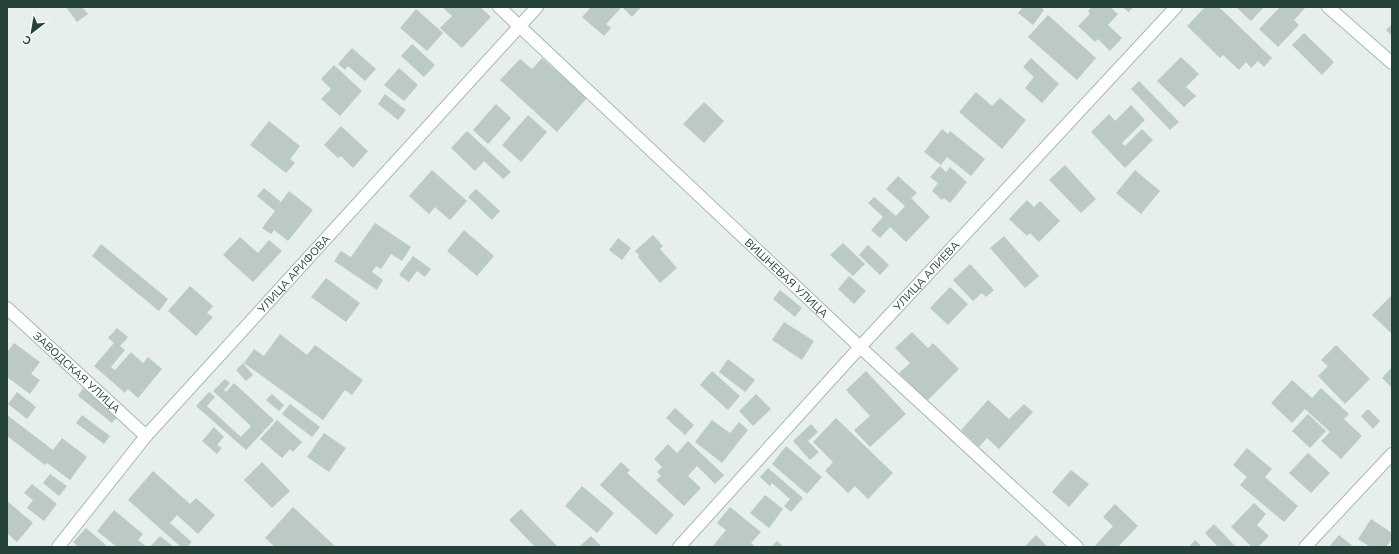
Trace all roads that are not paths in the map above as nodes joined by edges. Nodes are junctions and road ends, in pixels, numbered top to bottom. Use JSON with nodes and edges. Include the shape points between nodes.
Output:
{"nodes":[{"id":1,"x":499,"y":7,"type":"edge"},
{"id":2,"x":537,"y":7,"type":"edge"},
{"id":3,"x":1176,"y":7,"type":"edge"},
{"id":4,"x":1328,"y":7,"type":"edge"},
{"id":5,"x":520,"y":26,"type":"junction"},
{"id":6,"x":1392,"y":63,"type":"edge"},
{"id":7,"x":7,"y":308,"type":"edge"},
{"id":8,"x":860,"y":347,"type":"junction"},
{"id":9,"x":146,"y":436,"type":"junction"},
{"id":10,"x":1392,"y":454,"type":"edge"},
{"id":11,"x":58,"y":547,"type":"edge"},
{"id":12,"x":679,"y":547,"type":"edge"},
{"id":13,"x":1077,"y":547,"type":"edge"},
{"id":14,"x":1305,"y":547,"type":"edge"}],
"edges":[{"from":1,"to":5,"type":"street","name":"ВИШНЕВАЯ УЛИЦА"},
{"from":2,"to":5,"type":"street","name":"УЛИЦА АРИФОВА"},
{"from":3,"to":8,"type":"street","name":"УЛИЦА АЛИЕВА"},
{"from":4,"to":6,"type":"street"},
{"from":5,"to":8,"type":"street","name":"ВИШНЕВАЯ УЛИЦА"},
{"from":5,"to":9,"type":"street","name":"УЛИЦА АРИФОВА"},
{"from":7,"to":9,"type":"street","name":"ЗАВОДСКАЯ УЛИЦА"},
{"from":8,"to":12,"type":"street","name":"УЛИЦА АЛИЕВА"},
{"from":8,"to":13,"type":"street","name":"ВИШНЕВАЯ УЛИЦА"},
{"from":9,"to":11,"type":"street","name":"УЛИЦА АРИФОВА"},
{"from":10,"to":14,"type":"street"}]}
